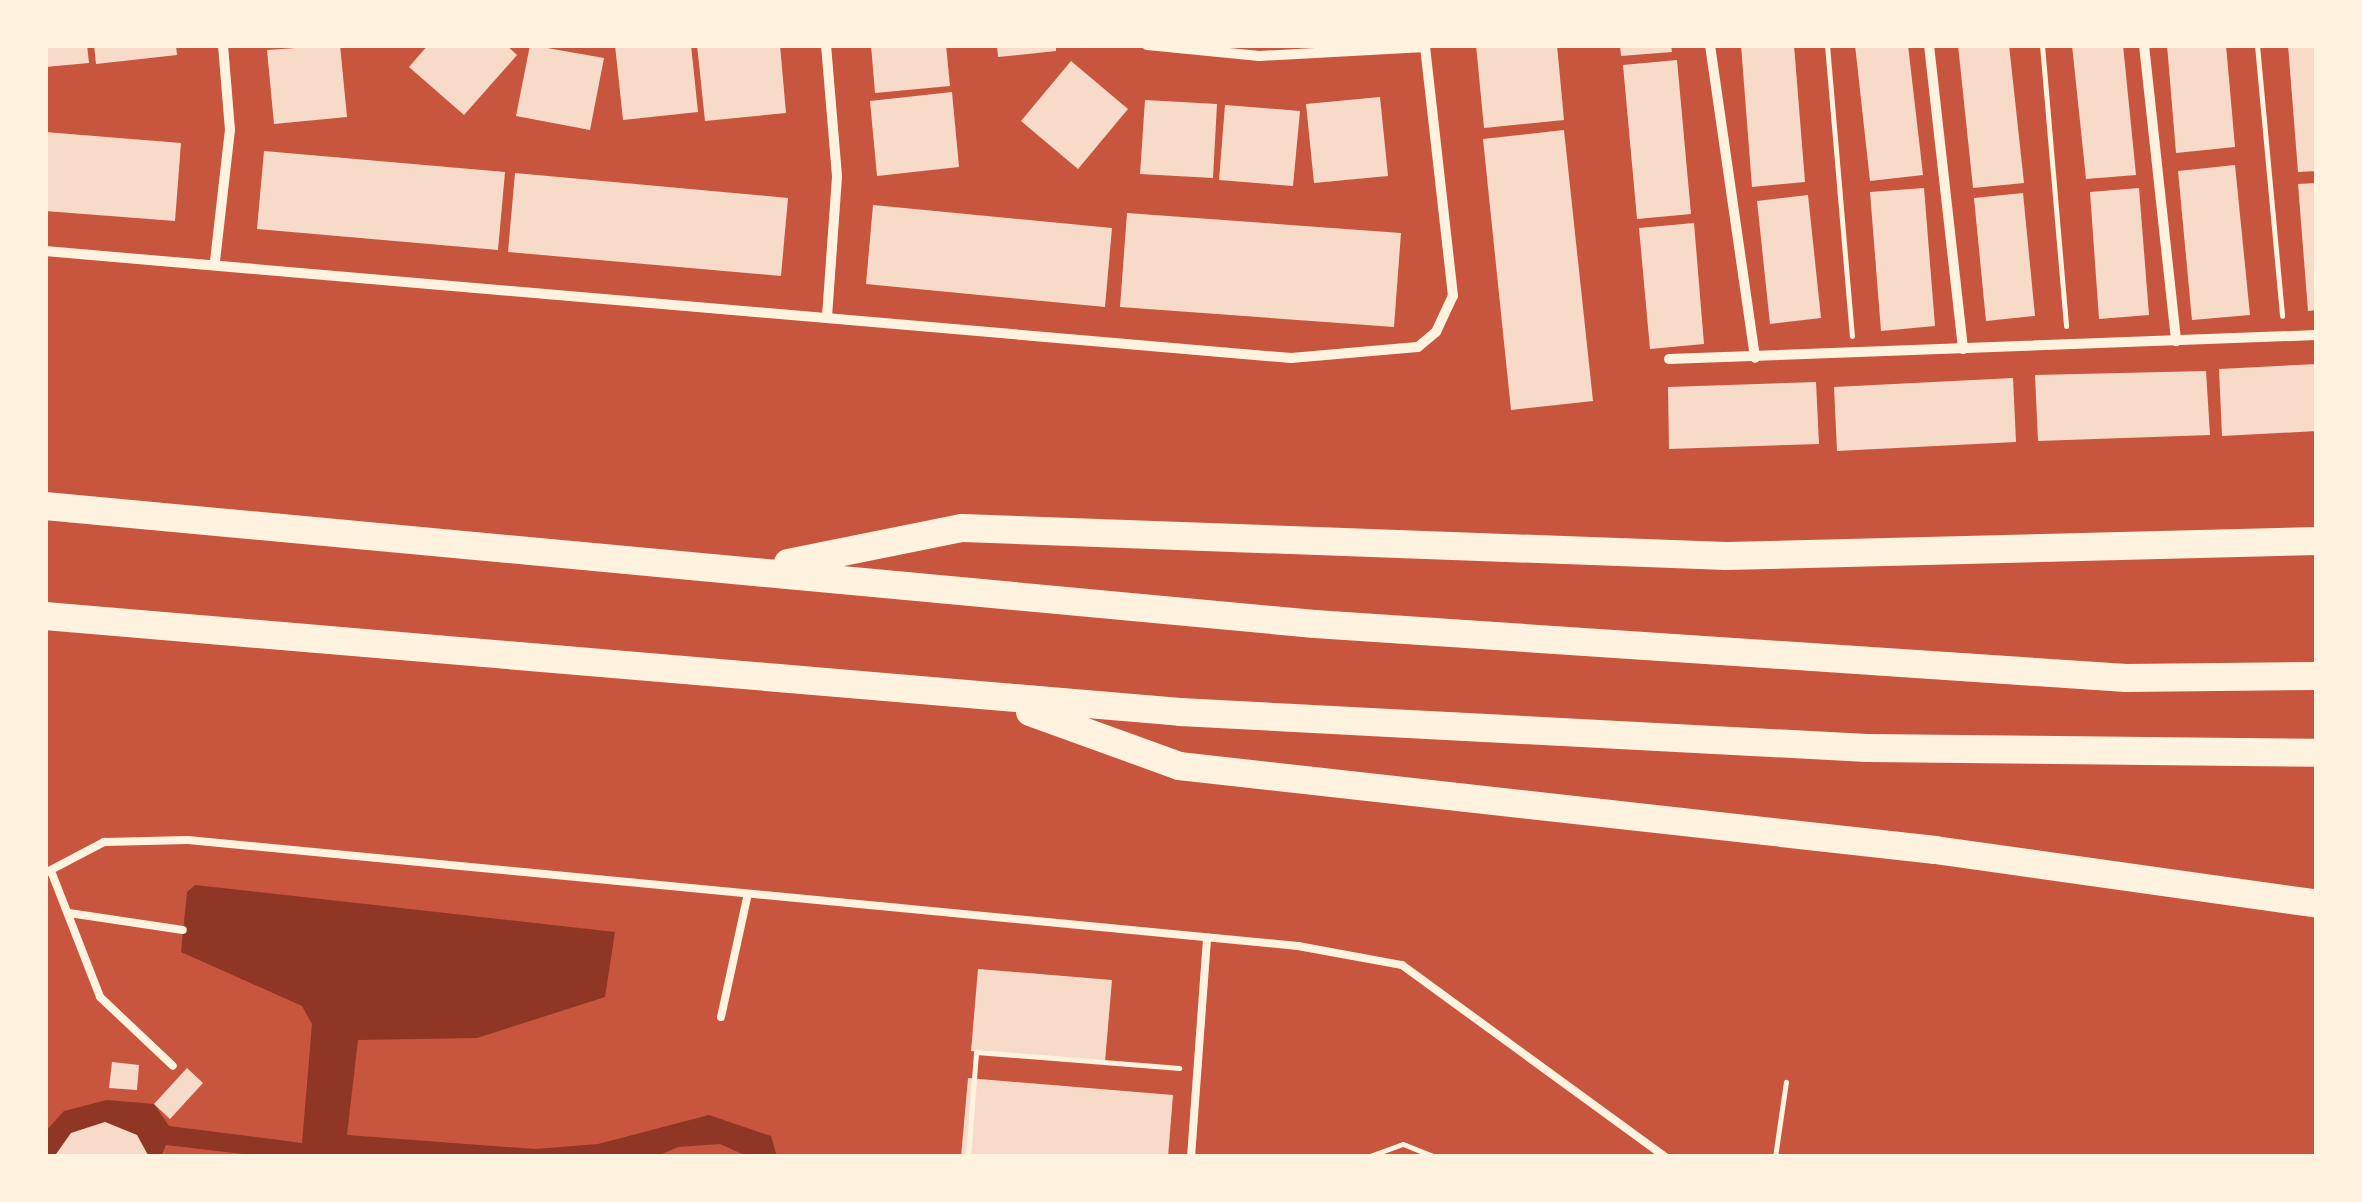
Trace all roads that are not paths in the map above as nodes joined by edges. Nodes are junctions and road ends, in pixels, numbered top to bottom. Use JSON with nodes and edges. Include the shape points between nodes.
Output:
{"nodes":[{"id":1,"x":223,"y":45,"type":"edge"},
{"id":2,"x":826,"y":45,"type":"edge"},
{"id":3,"x":1147,"y":45,"type":"edge"},
{"id":4,"x":1710,"y":45,"type":"edge"},
{"id":5,"x":1929,"y":45,"type":"edge"},
{"id":6,"x":2144,"y":45,"type":"edge"},
{"id":7,"x":1425,"y":46,"type":"edge"},
{"id":8,"x":45,"y":251,"type":"edge"},
{"id":9,"x":215,"y":261,"type":"junction"},
{"id":10,"x":827,"y":318,"type":"junction"},
{"id":11,"x":2317,"y":335,"type":"edge"},
{"id":12,"x":2176,"y":341,"type":"junction"},
{"id":13,"x":1963,"y":349,"type":"junction"},
{"id":14,"x":1755,"y":358,"type":"junction"},
{"id":15,"x":1668,"y":359,"type":"dead end"},
{"id":16,"x":45,"y":506,"type":"edge"},
{"id":17,"x":2317,"y":540,"type":"edge"},
{"id":18,"x":756,"y":570,"type":"junction"},
{"id":19,"x":45,"y":616,"type":"edge"},
{"id":20,"x":2317,"y":676,"type":"edge"},
{"id":21,"x":1000,"y":701,"type":"junction"},
{"id":22,"x":2317,"y":752,"type":"edge"},
{"id":23,"x":48,"y":872,"type":"edge"},
{"id":24,"x":746,"y":898,"type":"junction"},
{"id":25,"x":2317,"y":904,"type":"edge"},
{"id":26,"x":69,"y":913,"type":"junction"},
{"id":27,"x":183,"y":930,"type":"dead end"},
{"id":28,"x":1207,"y":938,"type":"junction"},
{"id":29,"x":721,"y":1017,"type":"dead end"},
{"id":30,"x":174,"y":1066,"type":"dead end"},
{"id":31,"x":1190,"y":1157,"type":"edge"},
{"id":32,"x":1665,"y":1157,"type":"edge"}],
"edges":[{"from":1,"to":9,"type":"street","via":[[230,130]]},
{"from":2,"to":10,"type":"street","via":[[837,177]]},
{"from":3,"to":7,"type":"street","via":[[1259,56]]},
{"from":4,"to":14,"type":"street"},
{"from":5,"to":13,"type":"street"},
{"from":6,"to":12,"type":"street"},
{"from":7,"to":10,"type":"street","via":[[1452,296],[1436,332],[1418,347],[1291,358]]},
{"from":8,"to":9,"type":"street"},
{"from":9,"to":10,"type":"street"},
{"from":11,"to":12,"type":"street"},
{"from":12,"to":13,"type":"street"},
{"from":13,"to":14,"type":"street"},
{"from":14,"to":15,"type":"street"},
{"from":16,"to":18,"type":"highway"},
{"from":17,"to":18,"type":"highway","via":[[1726,556],[962,528]]},
{"from":18,"to":20,"type":"highway","via":[[1315,624],[2126,678]]},
{"from":19,"to":21,"type":"highway"},
{"from":21,"to":22,"type":"highway","via":[[1868,748]]},
{"from":21,"to":25,"type":"highway","via":[[1179,766],[1935,850]]},
{"from":23,"to":24,"type":"lane","via":[[104,842],[188,840]]},
{"from":23,"to":26,"type":"lane"},
{"from":24,"to":28,"type":"lane"},
{"from":24,"to":29,"type":"lane"},
{"from":26,"to":27,"type":"lane"},
{"from":26,"to":30,"type":"lane","via":[[100,997]]},
{"from":28,"to":31,"type":"lane"},
{"from":28,"to":32,"type":"lane","via":[[1402,966]]}]}
